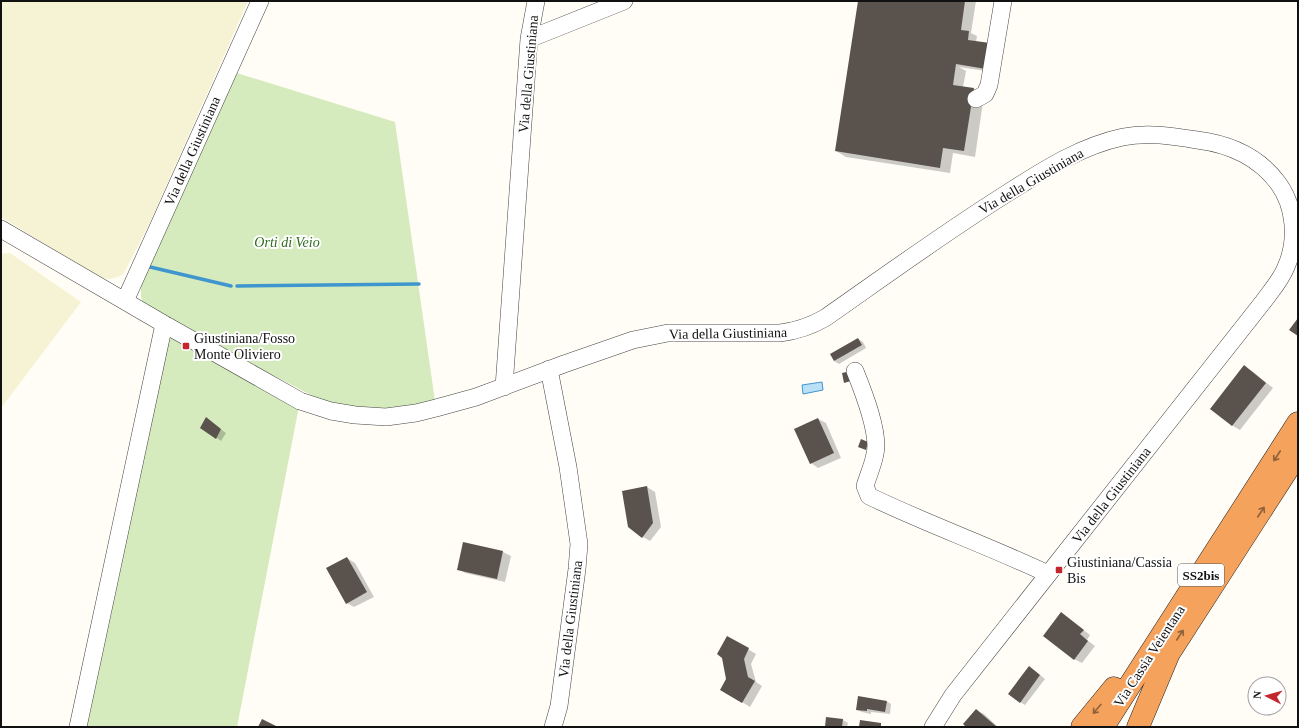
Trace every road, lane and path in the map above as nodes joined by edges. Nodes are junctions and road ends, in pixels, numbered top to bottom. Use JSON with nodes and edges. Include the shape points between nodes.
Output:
{"nodes":[{"id":1,"x":260,"y":1,"type":"edge"},
{"id":2,"x":536,"y":1,"type":"edge"},
{"id":3,"x":624,"y":1,"type":"edge"},
{"id":4,"x":1003,"y":1,"type":"edge"},
{"id":5,"x":529,"y":39,"type":"junction"},
{"id":6,"x":976,"y":99,"type":"dead end"},
{"id":7,"x":1,"y":229,"type":"edge"},
{"id":8,"x":1294,"y":255,"type":"edge"},
{"id":9,"x":125,"y":301,"type":"junction"},
{"id":10,"x":164,"y":324,"type":"junction"},
{"id":11,"x":549,"y":369,"type":"junction"},
{"id":12,"x":855,"y":371,"type":"dead end"},
{"id":13,"x":504,"y":386,"type":"junction"},
{"id":14,"x":1298,"y":423,"type":"edge"},
{"id":15,"x":1298,"y":454,"type":"edge"},
{"id":16,"x":1048,"y":574,"type":"junction"},
{"id":17,"x":1164,"y":632,"type":"junction"},
{"id":18,"x":1169,"y":653,"type":"junction"},
{"id":19,"x":78,"y":727,"type":"edge"},
{"id":20,"x":553,"y":727,"type":"edge"},
{"id":21,"x":932,"y":727,"type":"edge"},
{"id":22,"x":1082,"y":727,"type":"edge"},
{"id":23,"x":1103,"y":727,"type":"edge"},
{"id":24,"x":1121,"y":727,"type":"edge"},
{"id":25,"x":1138,"y":727,"type":"edge"}],
"edges":[{"from":1,"to":9,"type":"street","name":"Via della Giustiniana"},
{"from":2,"to":5,"type":"street","name":"Via della Giustiniana"},
{"from":3,"to":5,"type":"street"},
{"from":4,"to":6,"type":"street","via":[[989,84],[984,94]]},
{"from":5,"to":13,"type":"street","name":"Via della Giustiniana"},
{"from":7,"to":9,"type":"street","name":"Via della Giustiniana"},
{"from":8,"to":11,"type":"street","name":"Via della Giustiniana","via":[[1291,209],[1282,188],[1262,165],[1240,151],[1217,143],[1175,136],[1132,135],[1101,143],[1036,174],[968,217],[825,318],[804,328],[780,334],[668,333],[633,340]]},
{"from":8,"to":16,"type":"street","name":"Via della Giustiniana","via":[[1263,302]]},
{"from":9,"to":10,"type":"street","name":"Via della Giustiniana"},
{"from":10,"to":13,"type":"street","name":"Via della Giustiniana","via":[[300,401],[338,412],[386,417],[416,413],[476,397]]},
{"from":10,"to":19,"type":"street"},
{"from":11,"to":13,"type":"street","name":"Via della Giustiniana"},
{"from":11,"to":20,"type":"street","name":"Via della Giustiniana","via":[[579,544],[559,706]]},
{"from":12,"to":16,"type":"street","via":[[874,429],[876,453],[864,486],[868,496]]},
{"from":14,"to":17,"type":"highway","name":"Via Cassia Veientana","number":"SS2bis","one_way":true},
{"from":18,"to":15,"type":"highway","name":"Via Cassia Veientana","number":"SS2bis","one_way":true},
{"from":16,"to":21,"type":"street","name":"Via della Giustiniana","via":[[953,695]]},
{"from":17,"to":22,"type":"highway","one_way":true},
{"from":17,"to":23,"type":"highway","name":"Via Cassia Veientana","number":"SS2bis"},
{"from":18,"to":24,"type":"highway","name":"Via Cassia Veientana","number":"SS2bis"},
{"from":18,"to":25,"type":"highway"}]}
